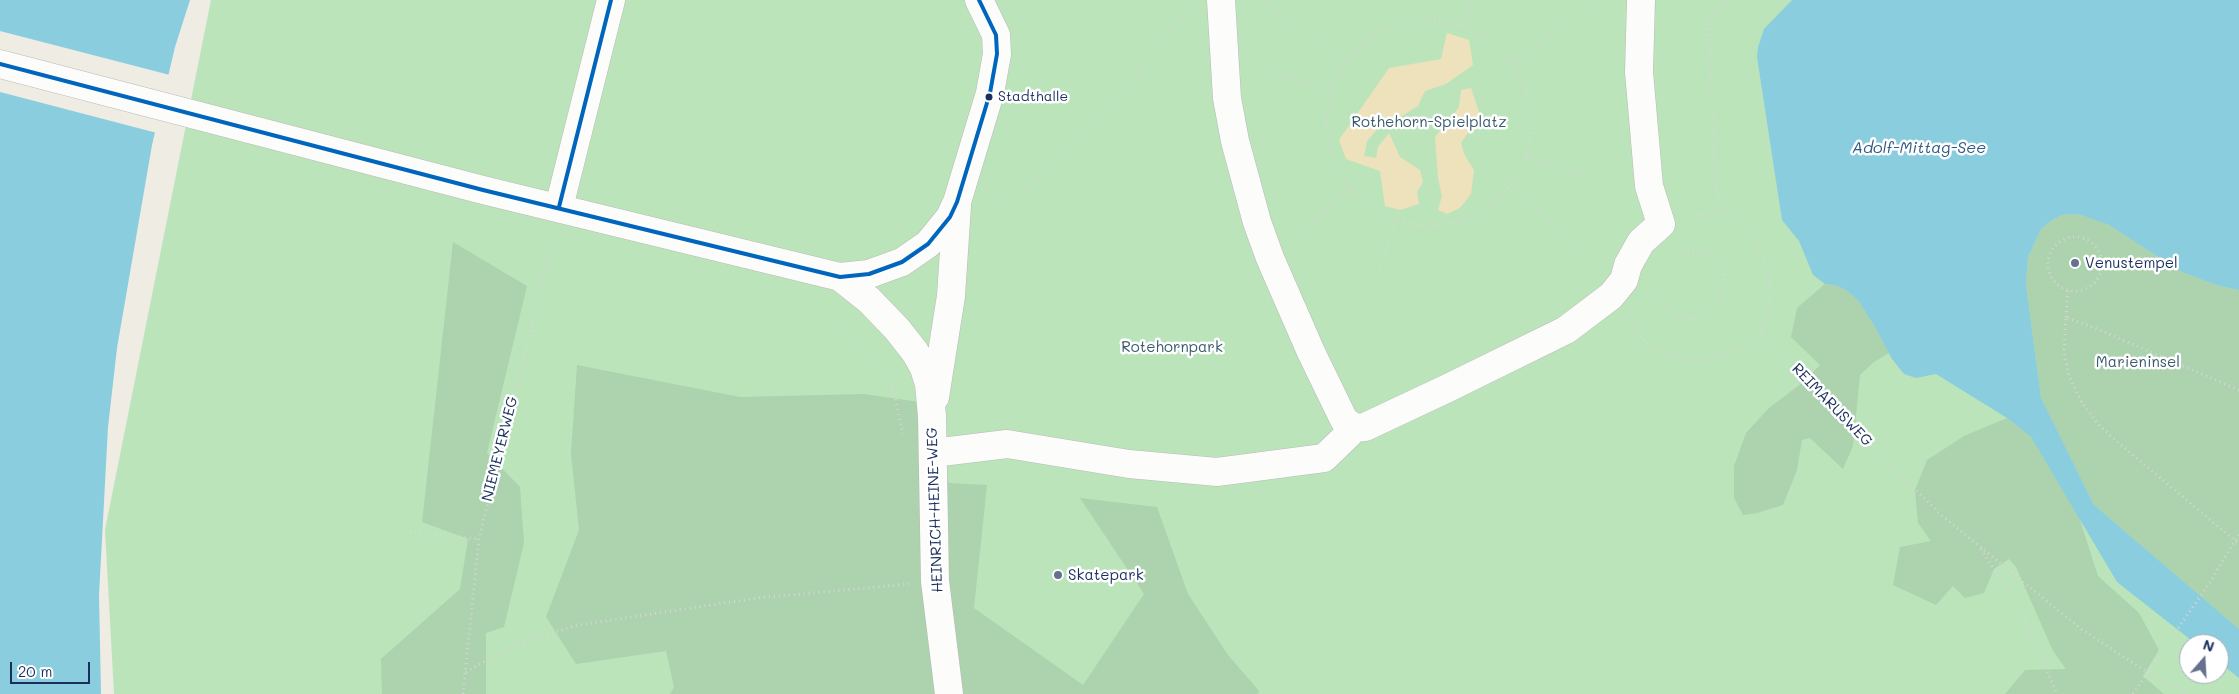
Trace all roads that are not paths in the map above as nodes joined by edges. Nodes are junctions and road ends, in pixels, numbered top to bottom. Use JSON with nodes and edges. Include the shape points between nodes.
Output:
{"nodes":[{"id":1,"x":611,"y":0,"type":"edge"},
{"id":2,"x":979,"y":0,"type":"edge"},
{"id":3,"x":1221,"y":0,"type":"edge"},
{"id":4,"x":1641,"y":0,"type":"edge"},
{"id":5,"x":0,"y":64,"type":"edge"},
{"id":6,"x":957,"y":202,"type":"junction"},
{"id":7,"x":559,"y":208,"type":"junction"},
{"id":8,"x":840,"y":277,"type":"junction"},
{"id":9,"x":932,"y":416,"type":"junction"},
{"id":10,"x":1355,"y":428,"type":"junction"},
{"id":11,"x":933,"y":453,"type":"junction"},
{"id":12,"x":949,"y":694,"type":"edge"}],
"edges":[{"from":1,"to":7,"type":"street"},
{"from":2,"to":6,"type":"street","via":[[996,35],[997,54],[990,93]]},
{"from":3,"to":10,"type":"street","via":[[1224,67],[1245,184],[1270,258],[1311,352],[1344,420]]},
{"from":4,"to":10,"type":"street","via":[[1639,72],[1649,186],[1660,224],[1633,253],[1624,280],[1594,310],[1544,342],[1365,427]]},
{"from":5,"to":7,"type":"street"},
{"from":6,"to":8,"type":"street","via":[[928,244],[902,262],[869,274]]},
{"from":6,"to":9,"type":"street","name":"HEINRICH-HEINE-WEG","via":[[951,296]]},
{"from":7,"to":8,"type":"street"},
{"from":8,"to":9,"type":"street","name":"HEINRICH-HEINE-WEG","via":[[886,316],[915,352],[929,384]]},
{"from":9,"to":11,"type":"street","name":"HEINRICH-HEINE-WEG"},
{"from":10,"to":11,"type":"street","via":[[1324,458],[1217,472],[1129,464],[1007,444]]},
{"from":11,"to":12,"type":"street","name":"HEINRICH-HEINE-WEG","via":[[935,581]]}]}
